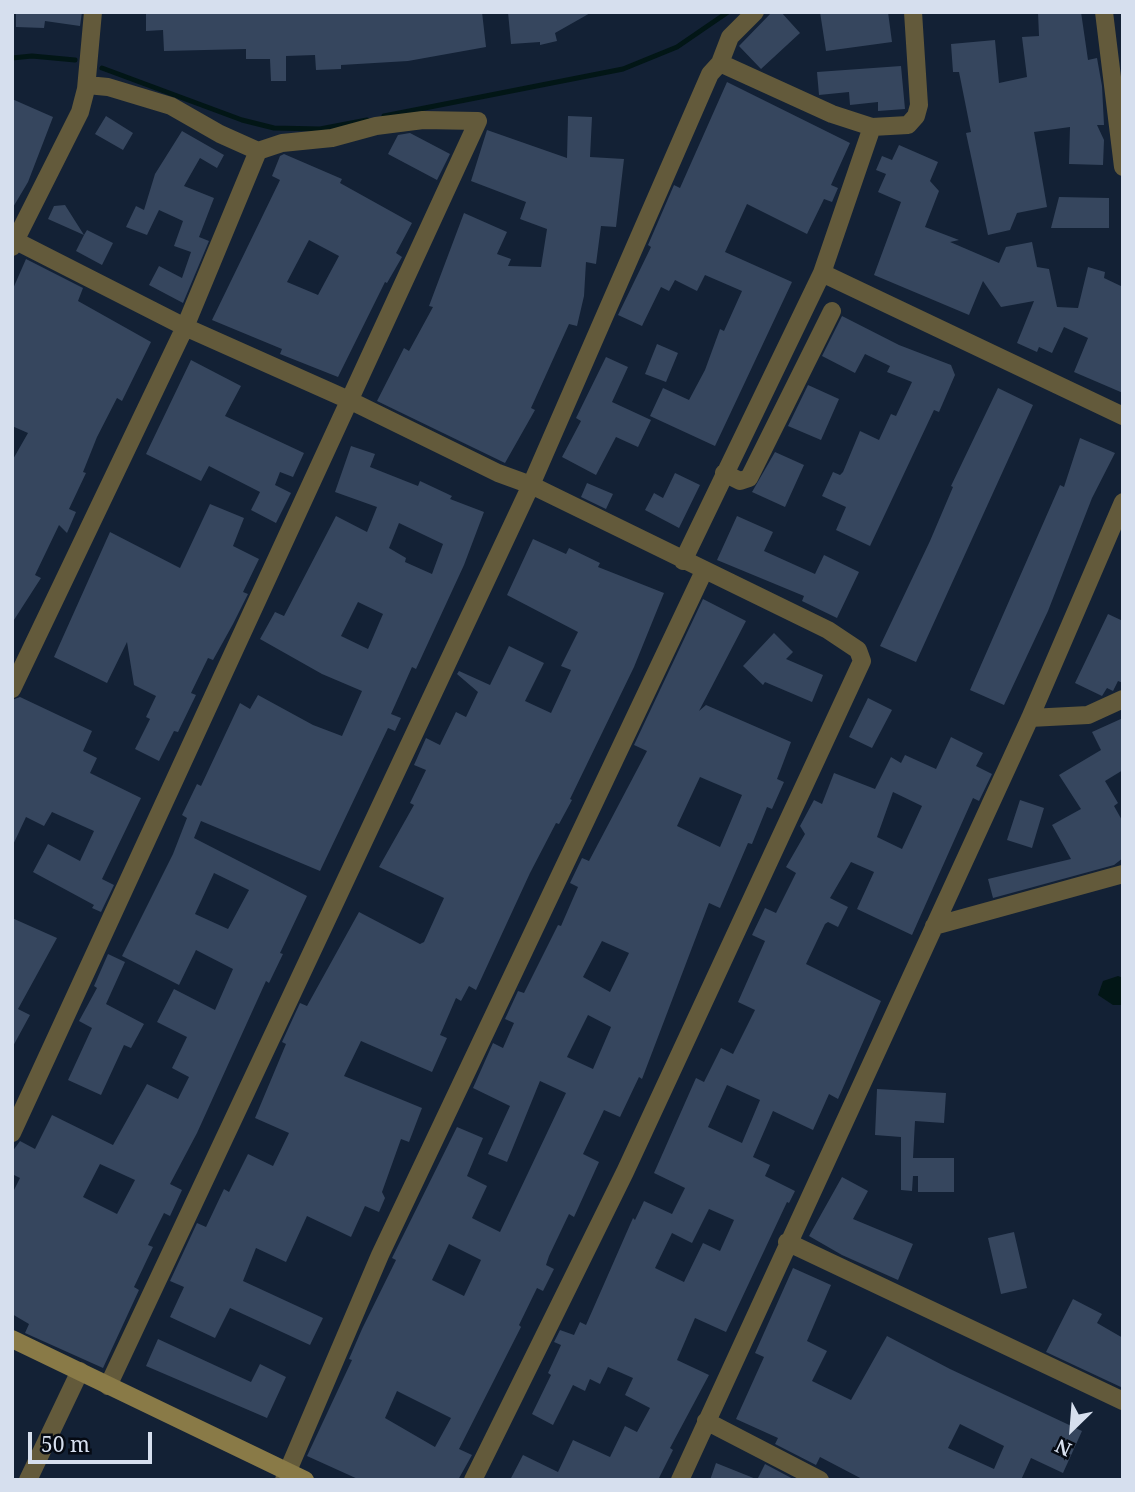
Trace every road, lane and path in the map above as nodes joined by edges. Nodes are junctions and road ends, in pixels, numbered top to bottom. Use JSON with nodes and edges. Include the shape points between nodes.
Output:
{"nodes":[{"id":1,"x":93,"y":12,"type":"edge"},
{"id":2,"x":755,"y":12,"type":"edge"},
{"id":3,"x":913,"y":12,"type":"edge"},
{"id":4,"x":1104,"y":12,"type":"edge"},
{"id":5,"x":720,"y":63,"type":"junction"},
{"id":6,"x":87,"y":85,"type":"junction"},
{"id":7,"x":872,"y":128,"type":"junction"},
{"id":8,"x":258,"y":151,"type":"junction"},
{"id":9,"x":1123,"y":167,"type":"edge"},
{"id":10,"x":13,"y":242,"type":"edge"},
{"id":11,"x":822,"y":272,"type":"junction"},
{"id":12,"x":832,"y":311,"type":"dead end"},
{"id":13,"x":185,"y":327,"type":"junction"},
{"id":14,"x":351,"y":401,"type":"junction"},
{"id":15,"x":1123,"y":416,"type":"edge"},
{"id":16,"x":724,"y":472,"type":"junction"},
{"id":17,"x":531,"y":485,"type":"junction"},
{"id":18,"x":1123,"y":502,"type":"edge"},
{"id":19,"x":683,"y":561,"type":"junction"},
{"id":20,"x":704,"y":571,"type":"junction"},
{"id":21,"x":12,"y":689,"type":"edge"},
{"id":22,"x":1123,"y":699,"type":"edge"},
{"id":23,"x":1030,"y":718,"type":"junction"},
{"id":24,"x":1123,"y":874,"type":"edge"},
{"id":25,"x":934,"y":926,"type":"junction"},
{"id":26,"x":12,"y":1133,"type":"edge"},
{"id":27,"x":787,"y":1242,"type":"junction"},
{"id":28,"x":12,"y":1339,"type":"edge"},
{"id":29,"x":80,"y":1371,"type":"junction"},
{"id":30,"x":107,"y":1386,"type":"junction"},
{"id":31,"x":1123,"y":1401,"type":"edge"},
{"id":32,"x":706,"y":1421,"type":"junction"},
{"id":33,"x":286,"y":1475,"type":"edge"},
{"id":34,"x":28,"y":1480,"type":"edge"},
{"id":35,"x":305,"y":1480,"type":"edge"},
{"id":36,"x":473,"y":1480,"type":"edge"},
{"id":37,"x":680,"y":1480,"type":"edge"},
{"id":38,"x":820,"y":1480,"type":"edge"}],
"edges":[{"from":1,"to":6,"type":"street"},
{"from":2,"to":5,"type":"street","via":[[730,37]]},
{"from":3,"to":7,"type":"street","via":[[916,116],[908,125]]},
{"from":4,"to":9,"type":"street"},
{"from":5,"to":7,"type":"street"},
{"from":5,"to":17,"type":"street","via":[[710,74]]},
{"from":6,"to":8,"type":"street","via":[[171,106]]},
{"from":6,"to":10,"type":"street","via":[[80,112]]},
{"from":7,"to":11,"type":"street"},
{"from":8,"to":13,"type":"street"},
{"from":8,"to":14,"type":"street","via":[[282,142],[332,138],[376,126],[423,120],[478,121]]},
{"from":10,"to":13,"type":"street"},
{"from":11,"to":15,"type":"street"},
{"from":11,"to":16,"type":"street"},
{"from":12,"to":16,"type":"street","via":[[750,478],[740,481]]},
{"from":13,"to":14,"type":"street"},
{"from":13,"to":21,"type":"street"},
{"from":14,"to":17,"type":"street"},
{"from":14,"to":26,"type":"street"},
{"from":16,"to":19,"type":"street"},
{"from":17,"to":19,"type":"street"},
{"from":17,"to":30,"type":"street"},
{"from":18,"to":23,"type":"street"},
{"from":19,"to":20,"type":"street"},
{"from":20,"to":33,"type":"street","via":[[380,1255]]},
{"from":20,"to":36,"type":"street","via":[[828,631],[858,650],[862,661],[625,1172]]},
{"from":22,"to":23,"type":"street","via":[[1088,715]]},
{"from":23,"to":25,"type":"street"},
{"from":24,"to":25,"type":"street"},
{"from":25,"to":27,"type":"street"},
{"from":27,"to":31,"type":"street"},
{"from":27,"to":32,"type":"street"},
{"from":28,"to":29,"type":"street"},
{"from":29,"to":30,"type":"street"},
{"from":29,"to":34,"type":"street"},
{"from":30,"to":33,"type":"street"},
{"from":32,"to":37,"type":"street"},
{"from":32,"to":38,"type":"street"},
{"from":33,"to":35,"type":"street"}]}
